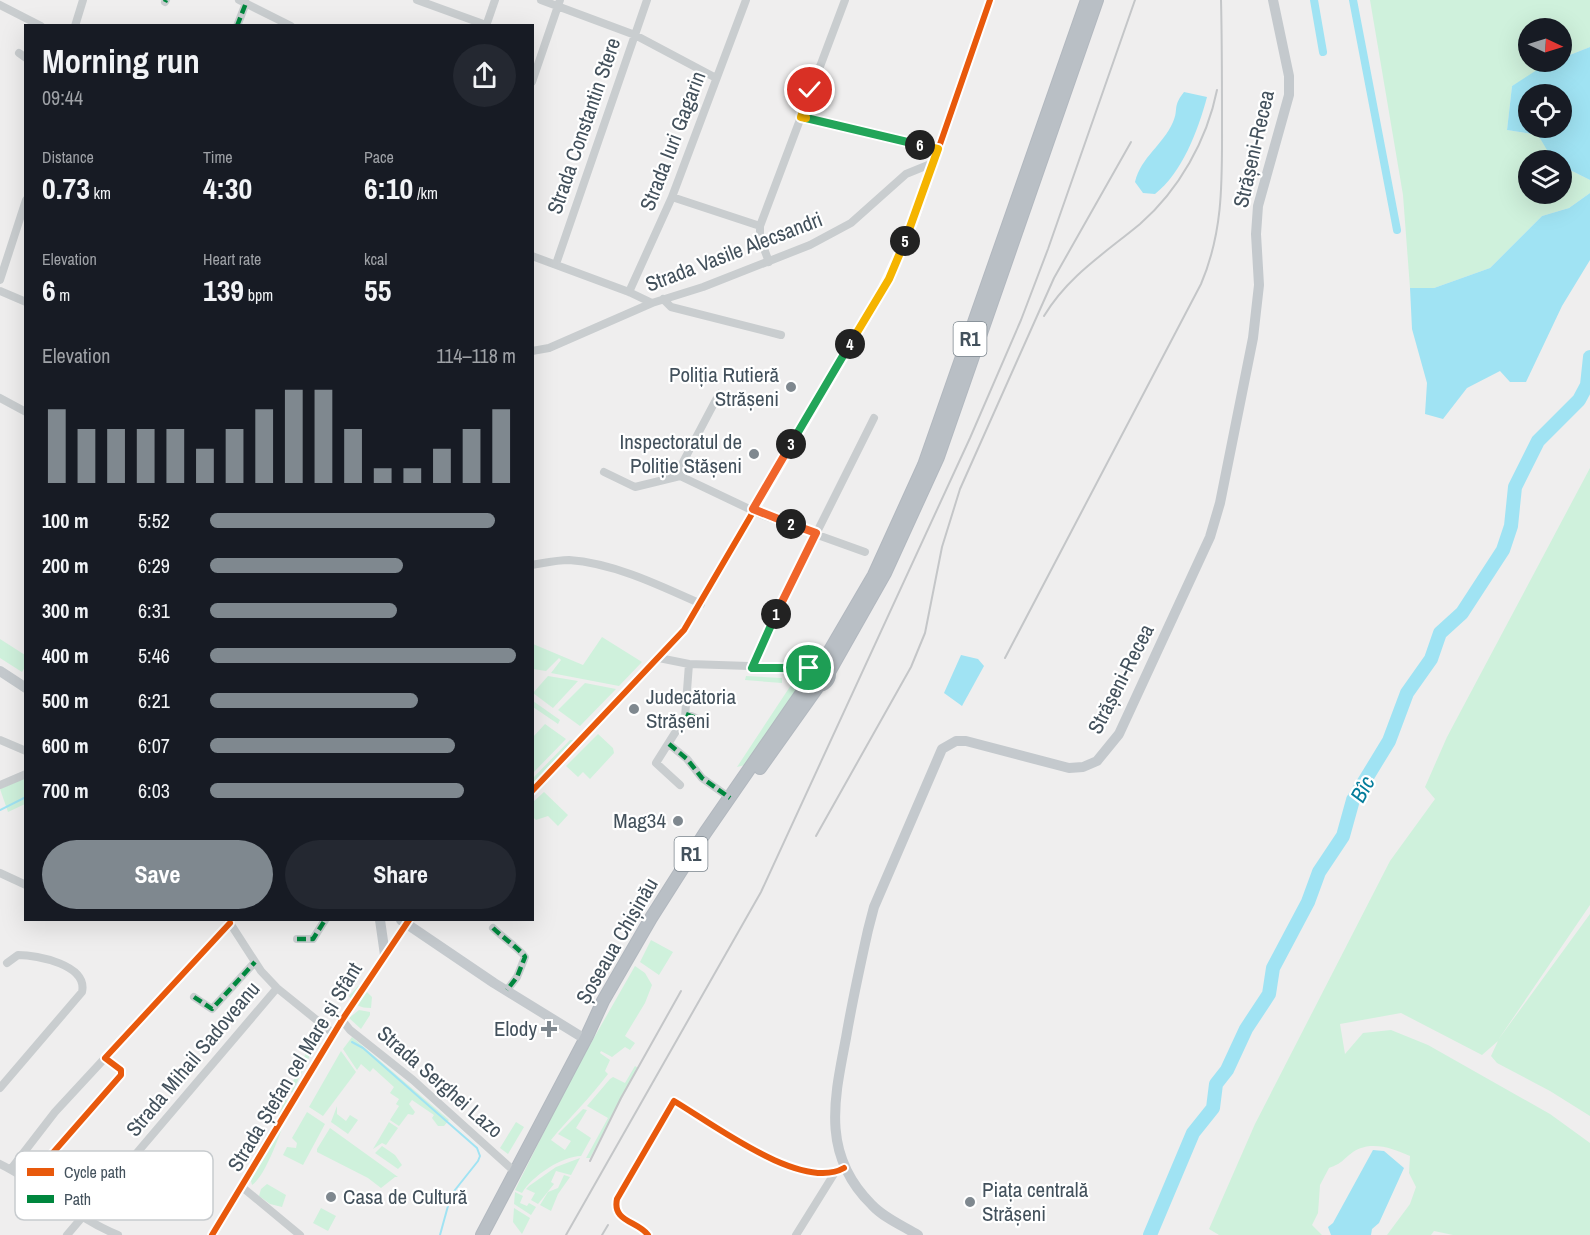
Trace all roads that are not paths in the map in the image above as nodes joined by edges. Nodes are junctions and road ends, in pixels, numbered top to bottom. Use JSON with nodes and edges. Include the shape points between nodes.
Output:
{"nodes":[{"id":1,"x":83,"y":0,"type":"edge"},
{"id":2,"x":417,"y":0,"type":"edge"},
{"id":3,"x":495,"y":0,"type":"edge"},
{"id":4,"x":541,"y":0,"type":"edge"},
{"id":5,"x":647,"y":0,"type":"edge"},
{"id":6,"x":746,"y":0,"type":"edge"},
{"id":7,"x":845,"y":0,"type":"edge"},
{"id":8,"x":990,"y":0,"type":"edge"},
{"id":9,"x":1087,"y":0,"type":"edge"},
{"id":10,"x":1097,"y":0,"type":"edge"},
{"id":11,"x":1273,"y":0,"type":"edge"},
{"id":12,"x":243,"y":2,"type":"edge"},
{"id":13,"x":560,"y":3,"type":"edge"},
{"id":14,"x":0,"y":5,"type":"edge"},
{"id":15,"x":37,"y":24,"type":"edge"},
{"id":16,"x":76,"y":24,"type":"edge"},
{"id":17,"x":238,"y":24,"type":"edge"},
{"id":18,"x":287,"y":24,"type":"edge"},
{"id":19,"x":483,"y":24,"type":"edge"},
{"id":20,"x":486,"y":24,"type":"edge"},
{"id":21,"x":635,"y":35,"type":"junction"},
{"id":22,"x":534,"y":76,"type":"edge"},
{"id":23,"x":716,"y":78,"type":"junction"},
{"id":24,"x":801,"y":117,"type":"junction"},
{"id":25,"x":938,"y":149,"type":"junction"},
{"id":26,"x":933,"y":163,"type":"junction"},
{"id":27,"x":672,"y":197,"type":"junction"},
{"id":28,"x":24,"y":206,"type":"edge"},
{"id":29,"x":760,"y":226,"type":"junction"},
{"id":30,"x":534,"y":257,"type":"edge"},
{"id":31,"x":770,"y":262,"type":"junction"},
{"id":32,"x":556,"y":264,"type":"junction"},
{"id":33,"x":0,"y":280,"type":"edge"},
{"id":34,"x":0,"y":291,"type":"edge"},
{"id":35,"x":629,"y":292,"type":"junction"},
{"id":36,"x":663,"y":299,"type":"junction"},
{"id":37,"x":24,"y":301,"type":"edge"},
{"id":38,"x":652,"y":303,"type":"junction"},
{"id":39,"x":781,"y":335,"type":"dead end"},
{"id":40,"x":534,"y":351,"type":"edge"},
{"id":41,"x":719,"y":394,"type":"dead end"},
{"id":42,"x":0,"y":398,"type":"edge"},
{"id":43,"x":24,"y":411,"type":"edge"},
{"id":44,"x":874,"y":418,"type":"dead end"},
{"id":45,"x":604,"y":472,"type":"dead end"},
{"id":46,"x":680,"y":476,"type":"junction"},
{"id":47,"x":753,"y":509,"type":"junction"},
{"id":48,"x":816,"y":533,"type":"junction"},
{"id":49,"x":865,"y":552,"type":"dead end"},
{"id":50,"x":534,"y":564,"type":"edge"},
{"id":51,"x":701,"y":604,"type":"junction"},
{"id":52,"x":659,"y":658,"type":"junction"},
{"id":53,"x":689,"y":664,"type":"junction"},
{"id":54,"x":752,"y":668,"type":"junction"},
{"id":55,"x":809,"y":668,"type":"junction"},
{"id":56,"x":826,"y":668,"type":"junction"},
{"id":57,"x":0,"y":671,"type":"edge"},
{"id":58,"x":814,"y":683,"type":"junction"},
{"id":59,"x":24,"y":687,"type":"edge"},
{"id":60,"x":686,"y":714,"type":"junction"},
{"id":61,"x":701,"y":720,"type":"dead end"},
{"id":62,"x":0,"y":740,"type":"edge"},
{"id":63,"x":669,"y":744,"type":"junction"},
{"id":64,"x":24,"y":750,"type":"edge"},
{"id":65,"x":24,"y":775,"type":"edge"},
{"id":66,"x":0,"y":785,"type":"edge"},
{"id":67,"x":680,"y":785,"type":"dead end"},
{"id":68,"x":534,"y":789,"type":"edge"},
{"id":69,"x":730,"y":798,"type":"junction"},
{"id":70,"x":0,"y":873,"type":"edge"},
{"id":71,"x":24,"y":884,"type":"edge"},
{"id":72,"x":229,"y":921,"type":"edge"},
{"id":73,"x":324,"y":921,"type":"edge"},
{"id":74,"x":380,"y":921,"type":"edge"},
{"id":75,"x":405,"y":921,"type":"edge"},
{"id":76,"x":493,"y":928,"type":"dead end"},
{"id":77,"x":297,"y":939,"type":"dead end"},
{"id":78,"x":385,"y":955,"type":"junction"},
{"id":79,"x":255,"y":962,"type":"junction"},
{"id":80,"x":7,"y":963,"type":"dead end"},
{"id":81,"x":277,"y":988,"type":"junction"},
{"id":82,"x":507,"y":990,"type":"junction"},
{"id":83,"x":194,"y":997,"type":"dead end"},
{"id":84,"x":342,"y":1020,"type":"junction"},
{"id":85,"x":334,"y":1034,"type":"junction"},
{"id":86,"x":586,"y":1038,"type":"junction"},
{"id":87,"x":105,"y":1058,"type":"junction"},
{"id":88,"x":0,"y":1088,"type":"edge"},
{"id":89,"x":26,"y":1151,"type":"edge"},
{"id":90,"x":54,"y":1151,"type":"edge"},
{"id":91,"x":139,"y":1151,"type":"edge"},
{"id":92,"x":0,"y":1164,"type":"edge"},
{"id":93,"x":15,"y":1165,"type":"edge"},
{"id":94,"x":844,"y":1168,"type":"junction"},
{"id":95,"x":12,"y":1169,"type":"junction"},
{"id":96,"x":15,"y":1171,"type":"edge"},
{"id":97,"x":514,"y":1171,"type":"junction"},
{"id":98,"x":834,"y":1174,"type":"junction"},
{"id":99,"x":242,"y":1187,"type":"junction"},
{"id":100,"x":80,"y":1220,"type":"edge"},
{"id":101,"x":91,"y":1220,"type":"edge"},
{"id":102,"x":67,"y":1235,"type":"edge"},
{"id":103,"x":118,"y":1235,"type":"edge"},
{"id":104,"x":212,"y":1235,"type":"edge"},
{"id":105,"x":300,"y":1235,"type":"edge"},
{"id":106,"x":482,"y":1235,"type":"edge"},
{"id":107,"x":648,"y":1235,"type":"edge"},
{"id":108,"x":796,"y":1235,"type":"edge"},
{"id":109,"x":918,"y":1235,"type":"edge"}],
"edges":[{"from":1,"to":16,"type":"street"},
{"from":2,"to":19,"type":"street"},
{"from":3,"to":20,"type":"street"},
{"from":4,"to":13,"type":"street"},
{"from":5,"to":21,"type":"street","name":"Strada Constantin Stere"},
{"from":6,"to":23,"type":"street","name":"Strada Iuri Gagarin"},
{"from":7,"to":24,"type":"street"},
{"from":8,"to":25,"type":"street"},
{"from":9,"to":56,"type":"highway","number":"R1","via":[[924,465]]},
{"from":10,"to":56,"type":"highway","number":"R1","via":[[938,457],[885,573],[843,648]]},
{"from":11,"to":94,"type":"main road","name":"Strășeni-Recea","via":[[1285,52],[1289,95],[1258,206],[1259,285],[1253,338],[1210,537],[1119,734],[1097,761],[1069,768],[956,741],[937,757],[868,930],[835,1099],[835,1135]]},
{"from":12,"to":17,"type":"street"},
{"from":12,"to":18,"type":"street"},
{"from":13,"to":21,"type":"street"},
{"from":13,"to":22,"type":"street"},
{"from":14,"to":15,"type":"street"},
{"from":21,"to":23,"type":"street"},
{"from":21,"to":32,"type":"street","name":"Strada Constantin Stere"},
{"from":23,"to":27,"type":"street","name":"Strada Iuri Gagarin"},
{"from":24,"to":25,"type":"street"},
{"from":24,"to":29,"type":"street"},
{"from":25,"to":26,"type":"street"},
{"from":26,"to":31,"type":"street","name":"Strada Vasile Alecsandri","via":[[906,174],[851,223]]},
{"from":26,"to":47,"type":"street","via":[[889,279]]},
{"from":27,"to":29,"type":"street"},
{"from":27,"to":35,"type":"street","name":"Strada Iuri Gagarin"},
{"from":28,"to":33,"type":"street"},
{"from":29,"to":31,"type":"street","via":[[760,238]]},
{"from":30,"to":32,"type":"street"},
{"from":31,"to":36,"type":"street","name":"Strada Vasile Alecsandri"},
{"from":32,"to":35,"type":"street"},
{"from":34,"to":37,"type":"street"},
{"from":35,"to":38,"type":"street"},
{"from":36,"to":38,"type":"street","name":"Strada Vasile Alecsandri"},
{"from":36,"to":39,"type":"street","via":[[671,307]]},
{"from":38,"to":40,"type":"street","name":"Strada Vasile Alecsandri","via":[[549,348]]},
{"from":41,"to":46,"type":"street","via":[[682,464]]},
{"from":42,"to":43,"type":"street"},
{"from":44,"to":48,"type":"street"},
{"from":45,"to":46,"type":"street","via":[[635,487]]},
{"from":46,"to":47,"type":"street"},
{"from":47,"to":48,"type":"street"},
{"from":47,"to":51,"type":"street"},
{"from":48,"to":49,"type":"street"},
{"from":48,"to":54,"type":"street"},
{"from":50,"to":51,"type":"street","via":[[585,562]]},
{"from":51,"to":52,"type":"street"},
{"from":52,"to":53,"type":"street"},
{"from":52,"to":68,"type":"street"},
{"from":53,"to":54,"type":"street"},
{"from":53,"to":60,"type":"street"},
{"from":54,"to":55,"type":"street"},
{"from":55,"to":56,"type":"highway","via":[[815,664]]},
{"from":55,"to":58,"type":"highway","via":[[807,675]]},
{"from":56,"to":58,"type":"highway","via":[[828,680]]},
{"from":57,"to":59,"type":"main road"},
{"from":58,"to":69,"type":"highway","name":"Șoseaua Chișinău","number":"R1"},
{"from":58,"to":86,"type":"highway","via":[[705,844]]},
{"from":60,"to":61,"type":"street"},
{"from":60,"to":63,"type":"street"},
{"from":62,"to":64,"type":"street"},
{"from":63,"to":67,"type":"street","via":[[656,763]]},
{"from":63,"to":69,"type":"street","via":[[702,778]]},
{"from":65,"to":66,"type":"street"},
{"from":69,"to":86,"type":"highway","name":"Șoseaua Chișinău","number":"R1","via":[[651,918]]},
{"from":70,"to":71,"type":"street"},
{"from":72,"to":79,"type":"street"},
{"from":72,"to":87,"type":"street"},
{"from":73,"to":77,"type":"street","via":[[313,939]]},
{"from":74,"to":78,"type":"main road"},
{"from":75,"to":78,"type":"street","name":"Strada Ștefan cel Mare și Sfânt"},
{"from":75,"to":82,"type":"main road"},
{"from":76,"to":82,"type":"street","via":[[525,957]]},
{"from":78,"to":84,"type":"street","name":"Strada Ștefan cel Mare și Sfânt"},
{"from":79,"to":81,"type":"street"},
{"from":79,"to":83,"type":"street","via":[[212,1009]]},
{"from":80,"to":88,"type":"street","via":[[18,955],[43,959],[72,970],[84,986]]},
{"from":81,"to":85,"type":"street"},
{"from":81,"to":91,"type":"street","name":"Strada Mihail Sadoveanu"},
{"from":82,"to":86,"type":"main road"},
{"from":84,"to":85,"type":"street","name":"Strada Ștefan cel Mare și Sfânt"},
{"from":84,"to":97,"type":"street","name":"Strada Serghei Lazo"},
{"from":85,"to":99,"type":"street","name":"Strada Ștefan cel Mare și Sfânt"},
{"from":86,"to":97,"type":"highway","name":"Șoseaua Chișinău","number":"R1"},
{"from":87,"to":89,"type":"street"},
{"from":87,"to":90,"type":"street","via":[[121,1070],[121,1075]]},
{"from":92,"to":95,"type":"street"},
{"from":93,"to":95,"type":"street"},
{"from":94,"to":98,"type":"street"},
{"from":94,"to":109,"type":"main road","name":"Strășeni-Recea","via":[[872,1206]]},
{"from":95,"to":96,"type":"street"},
{"from":97,"to":106,"type":"highway","name":"Șoseaua Chișinău","number":"R1"},
{"from":98,"to":107,"type":"street","via":[[792,1168],[674,1101],[615,1206],[619,1215]]},
{"from":98,"to":108,"type":"street"},
{"from":99,"to":104,"type":"street","name":"Strada Ștefan cel Mare și Sfânt"},
{"from":99,"to":105,"type":"street"},
{"from":100,"to":102,"type":"street","name":"Strada Mihail Sadoveanu"},
{"from":101,"to":103,"type":"street"}]}
